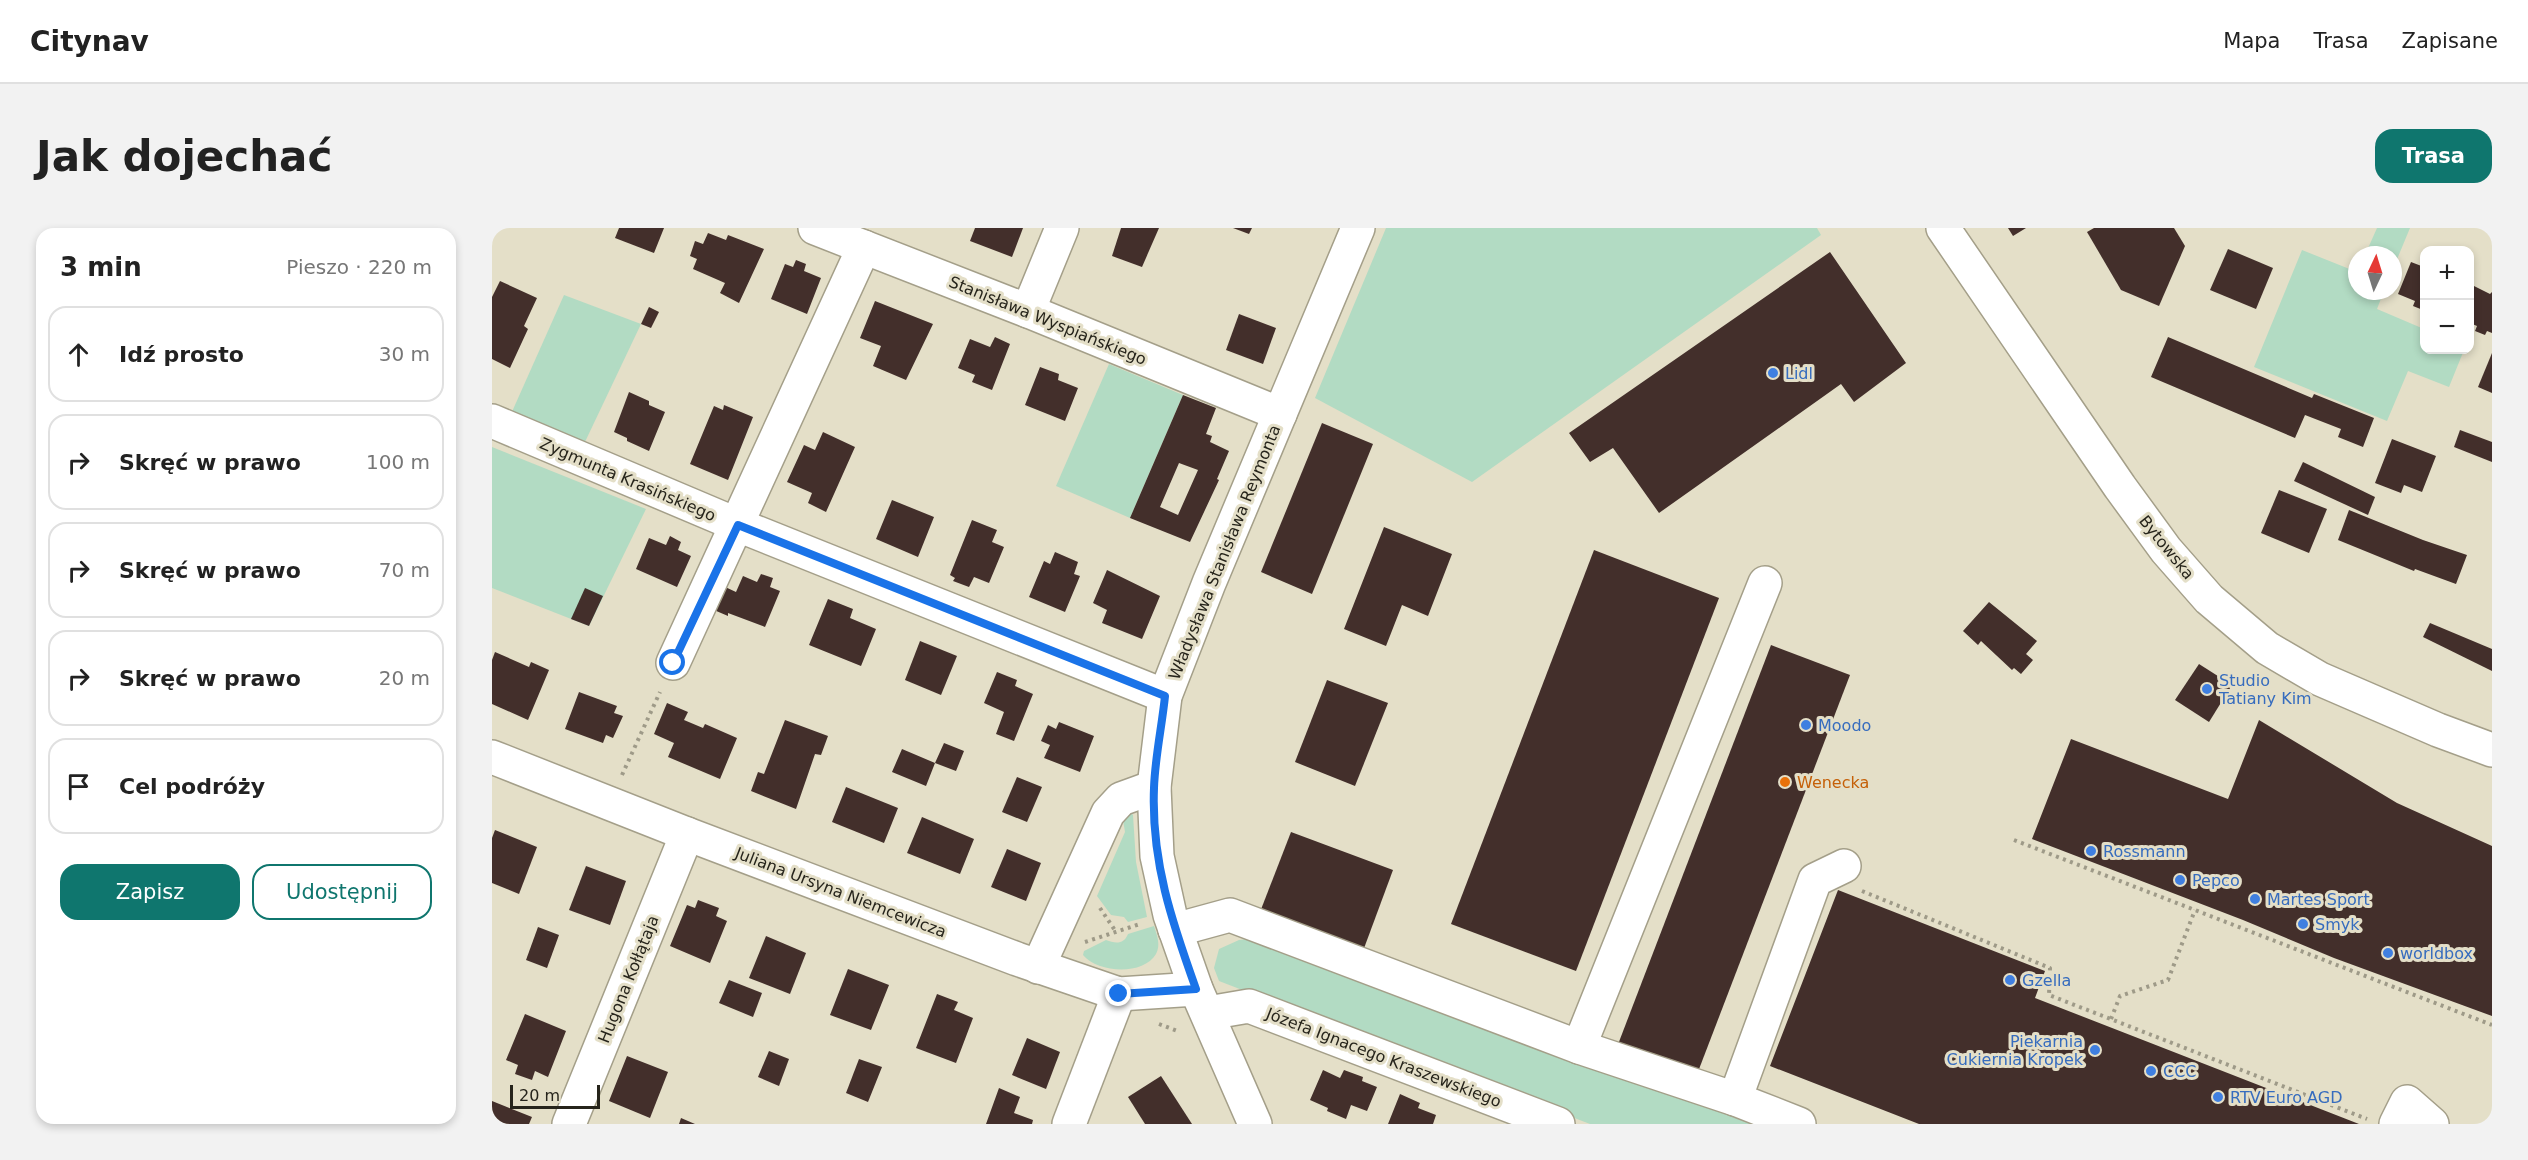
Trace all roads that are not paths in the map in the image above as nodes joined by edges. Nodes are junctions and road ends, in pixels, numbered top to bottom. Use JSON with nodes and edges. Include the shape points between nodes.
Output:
{"nodes":[{"id":1,"x":815,"y":228,"type":"edge"},
{"id":2,"x":1062,"y":228,"type":"edge"},
{"id":3,"x":1358,"y":228,"type":"edge"},
{"id":4,"x":1943,"y":228,"type":"edge"},
{"id":5,"x":864,"y":248,"type":"junction"},
{"id":6,"x":1028,"y":311,"type":"junction"},
{"id":7,"x":1280,"y":414,"type":"junction"},
{"id":8,"x":492,"y":421,"type":"edge"},
{"id":9,"x":738,"y":525,"type":"junction"},
{"id":10,"x":1765,"y":584,"type":"dead end"},
{"id":11,"x":673,"y":663,"type":"road end"},
{"id":12,"x":1165,"y":696,"type":"junction"},
{"id":13,"x":2492,"y":750,"type":"edge"},
{"id":14,"x":492,"y":757,"type":"edge"},
{"id":15,"x":1154,"y":787,"type":"junction"},
{"id":16,"x":687,"y":834,"type":"junction"},
{"id":17,"x":1844,"y":866,"type":"road end"},
{"id":18,"x":1160,"y":926,"type":"junction"},
{"id":19,"x":1038,"y":967,"type":"junction"},
{"id":20,"x":1119,"y":994,"type":"junction"},
{"id":21,"x":1202,"y":1001,"type":"junction"},
{"id":22,"x":1579,"y":1047,"type":"junction"},
{"id":23,"x":1736,"y":1099,"type":"junction"},
{"id":24,"x":2382,"y":1122,"type":"edge"},
{"id":25,"x":569,"y":1124,"type":"edge"},
{"id":26,"x":1069,"y":1124,"type":"edge"},
{"id":27,"x":1255,"y":1124,"type":"edge"},
{"id":28,"x":1558,"y":1124,"type":"edge"},
{"id":29,"x":1799,"y":1124,"type":"edge"},
{"id":30,"x":2432,"y":1124,"type":"edge"}],
"edges":[{"from":1,"to":5,"type":"street","name":"Stanisława Wyspiańskiego"},
{"from":2,"to":6,"type":"street"},
{"from":3,"to":7,"type":"street","name":"Władysława Stanisława Reymonta"},
{"from":4,"to":13,"type":"street","name":"Bytowska","via":[[2120,487],[2166,550],[2209,599],[2267,648],[2320,679]]},
{"from":5,"to":6,"type":"street","name":"Stanisława Wyspiańskiego"},
{"from":5,"to":9,"type":"street"},
{"from":6,"to":7,"type":"street","name":"Stanisława Wyspiańskiego"},
{"from":7,"to":12,"type":"street","name":"Władysława Stanisława Reymonta"},
{"from":8,"to":9,"type":"street","name":"Zygmunta Krasińskiego"},
{"from":9,"to":11,"type":"street"},
{"from":9,"to":12,"type":"street","name":"Zygmunta Krasińskiego"},
{"from":10,"to":22,"type":"street"},
{"from":12,"to":15,"type":"street","name":"Władysława Stanisława Reymonta"},
{"from":14,"to":16,"type":"street","name":"Juliana Ursyna Niemcewicza"},
{"from":15,"to":18,"type":"street","name":"Władysława Stanisława Reymonta","via":[[1161,879]]},
{"from":15,"to":19,"type":"street","via":[[1121,799],[1108,813]]},
{"from":16,"to":19,"type":"street","name":"Juliana Ursyna Niemcewicza"},
{"from":16,"to":25,"type":"street","name":"Hugona Kołłątaja"},
{"from":17,"to":23,"type":"street","via":[[1815,880]]},
{"from":18,"to":21,"type":"street","name":"Władysława Stanisława Reymonta"},
{"from":18,"to":22,"type":"street","via":[[1230,915]]},
{"from":19,"to":20,"type":"street","name":"Juliana Ursyna Niemcewicza"},
{"from":20,"to":21,"type":"street","name":"Juliana Ursyna Niemcewicza"},
{"from":20,"to":26,"type":"street"},
{"from":21,"to":27,"type":"street","name":"Władysława Stanisława Reymonta"},
{"from":21,"to":28,"type":"street","name":"Józefa Ignacego Kraszewskiego","via":[[1249,1006]]},
{"from":22,"to":23,"type":"street"},
{"from":23,"to":29,"type":"street"},
{"from":24,"to":30,"type":"street","via":[[2407,1102]]}]}
